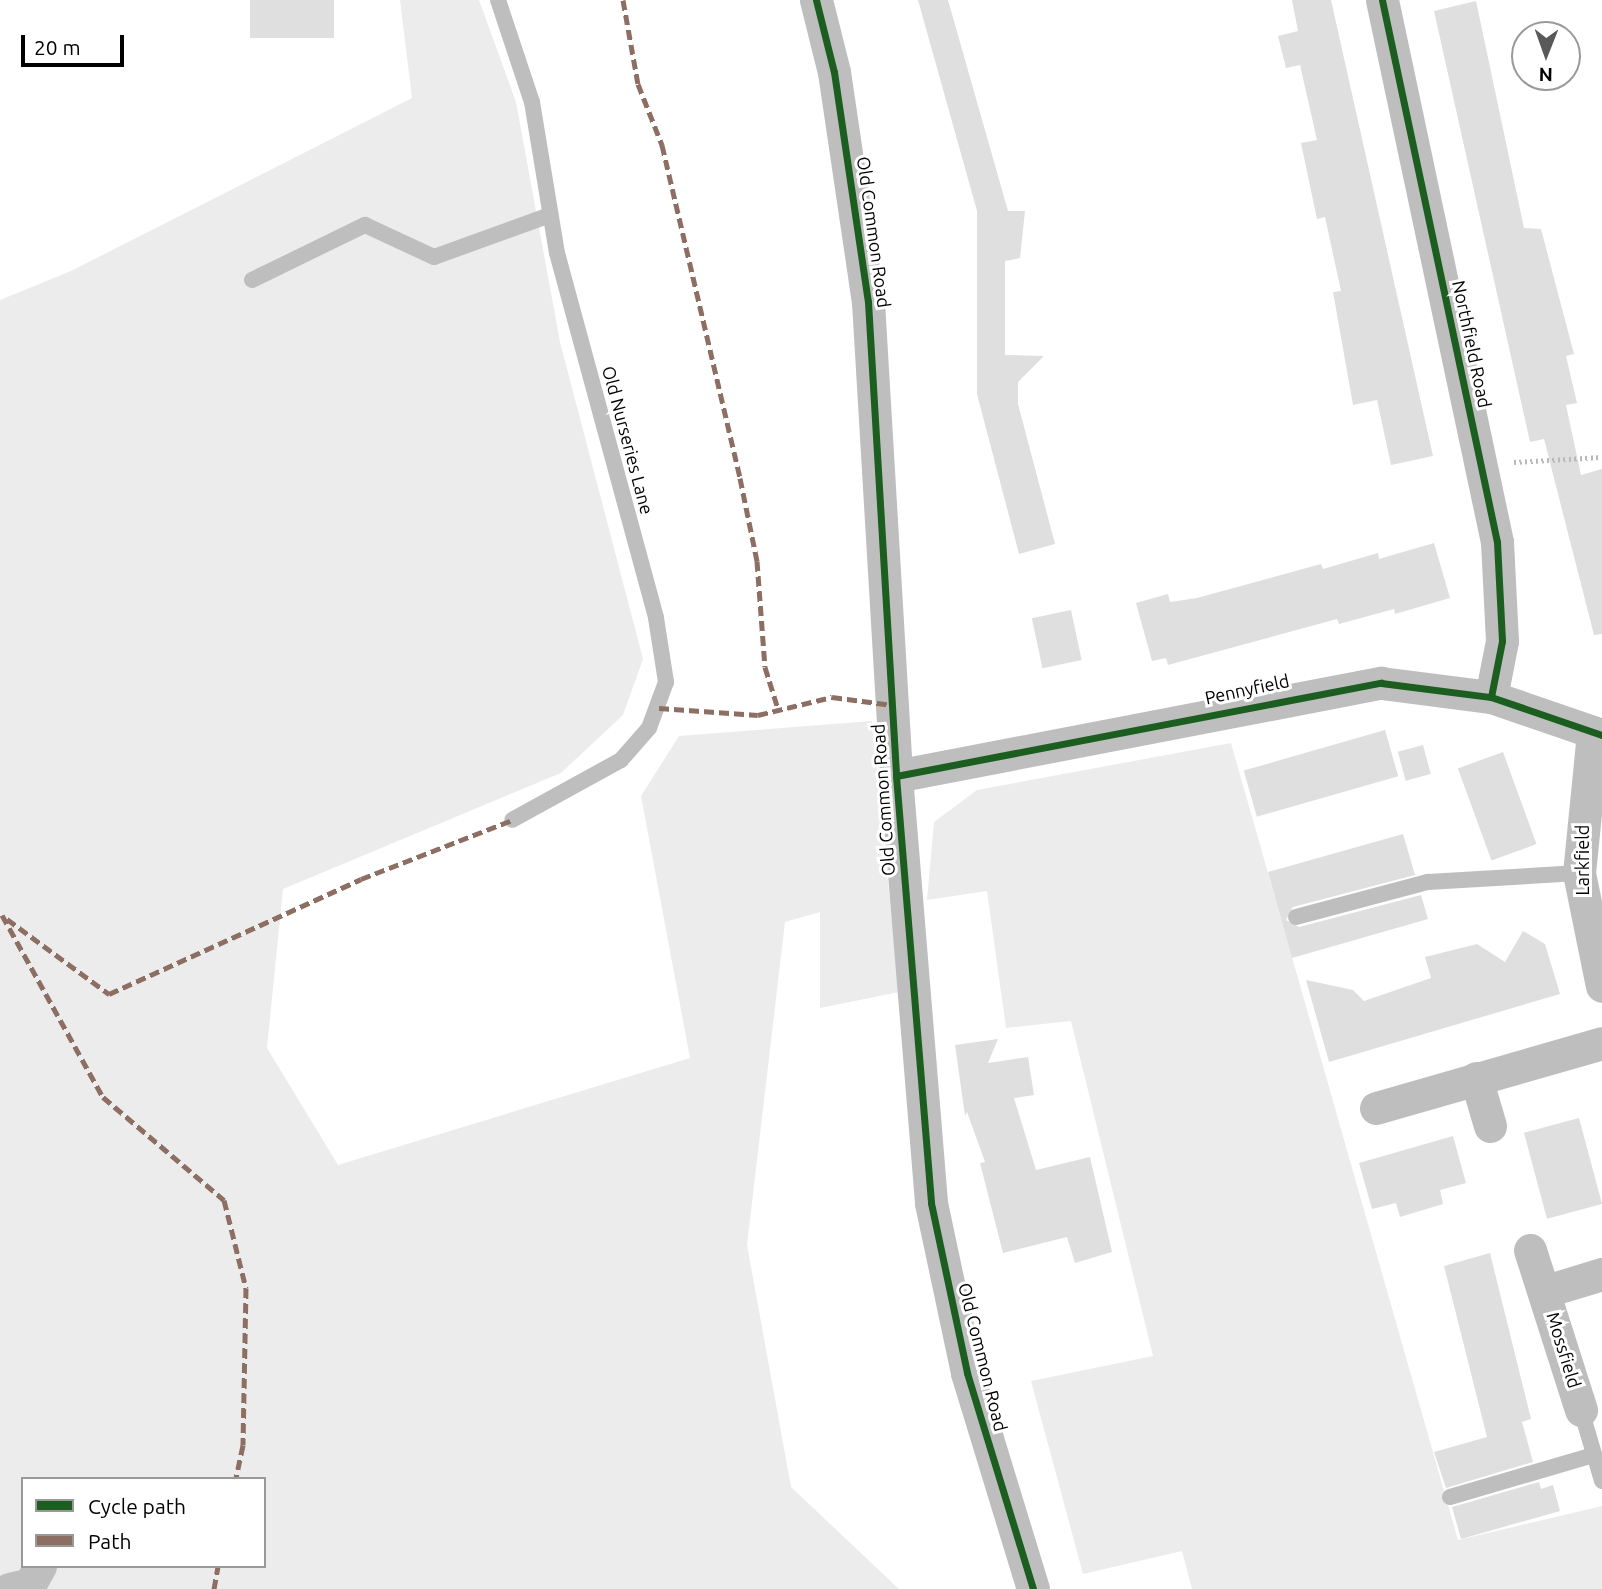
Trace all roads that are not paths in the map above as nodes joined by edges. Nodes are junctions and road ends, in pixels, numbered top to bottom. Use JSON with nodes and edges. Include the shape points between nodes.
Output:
{"nodes":[{"id":1,"x":498,"y":0,"type":"edge"},
{"id":2,"x":816,"y":0,"type":"edge"},
{"id":3,"x":1382,"y":0,"type":"edge"},
{"id":4,"x":550,"y":215,"type":"junction"},
{"id":5,"x":252,"y":280,"type":"dead end"},
{"id":6,"x":1491,"y":696,"type":"junction"},
{"id":7,"x":1598,"y":734,"type":"edge"},
{"id":8,"x":896,"y":776,"type":"junction"},
{"id":9,"x":512,"y":820,"type":"dead end"},
{"id":10,"x":1579,"y":873,"type":"junction"},
{"id":11,"x":1296,"y":917,"type":"dead end"},
{"id":12,"x":1602,"y":986,"type":"edge"},
{"id":13,"x":1602,"y":1043,"type":"edge"},
{"id":14,"x":1476,"y":1078,"type":"junction"},
{"id":15,"x":1376,"y":1108,"type":"dead end"},
{"id":16,"x":1490,"y":1126,"type":"dead end"},
{"id":17,"x":1530,"y":1250,"type":"dead end"},
{"id":18,"x":1602,"y":1275,"type":"edge"},
{"id":19,"x":1546,"y":1291,"type":"junction"},
{"id":20,"x":1581,"y":1410,"type":"joint"},
{"id":21,"x":1594,"y":1454,"type":"junction"},
{"id":22,"x":1602,"y":1481,"type":"edge"},
{"id":23,"x":1450,"y":1497,"type":"dead end"},
{"id":24,"x":39,"y":1568,"type":"edge"},
{"id":25,"x":9,"y":1589,"type":"edge"},
{"id":26,"x":1033,"y":1589,"type":"edge"}],
"edges":[{"from":1,"to":4,"type":"lane","name":"Old Nurseries Lane","via":[[532,102]]},
{"from":2,"to":8,"type":"street","name":"Old Common Road","via":[[834,72],[868,302]]},
{"from":3,"to":6,"type":"street","name":"Northfield Road","via":[[1481,463],[1502,585],[1502,641]]},
{"from":4,"to":5,"type":"lane","via":[[434,257],[365,225]]},
{"from":4,"to":9,"type":"lane","name":"Old Nurseries Lane","via":[[656,618],[666,682],[649,728],[621,760]]},
{"from":6,"to":7,"type":"street","name":"Pennyfield"},
{"from":6,"to":8,"type":"street","name":"Pennyfield","via":[[1420,684],[1343,686]]},
{"from":7,"to":10,"type":"street","name":"Larkfield"},
{"from":8,"to":26,"type":"street","name":"Old Common Road","via":[[931,1203],[967,1373]]},
{"from":10,"to":11,"type":"lane","via":[[1428,882]]},
{"from":10,"to":12,"type":"street","name":"Larkfield"},
{"from":13,"to":14,"type":"street"},
{"from":14,"to":15,"type":"street"},
{"from":14,"to":16,"type":"street"},
{"from":17,"to":19,"type":"street","name":"Mossfield"},
{"from":18,"to":19,"type":"street","name":"Mossfield"},
{"from":19,"to":20,"type":"street","name":"Mossfield"},
{"from":20,"to":21,"type":"lane"},
{"from":21,"to":22,"type":"lane"},
{"from":21,"to":23,"type":"lane"},
{"from":24,"to":25,"type":"street","via":[[30,1584]]}]}
